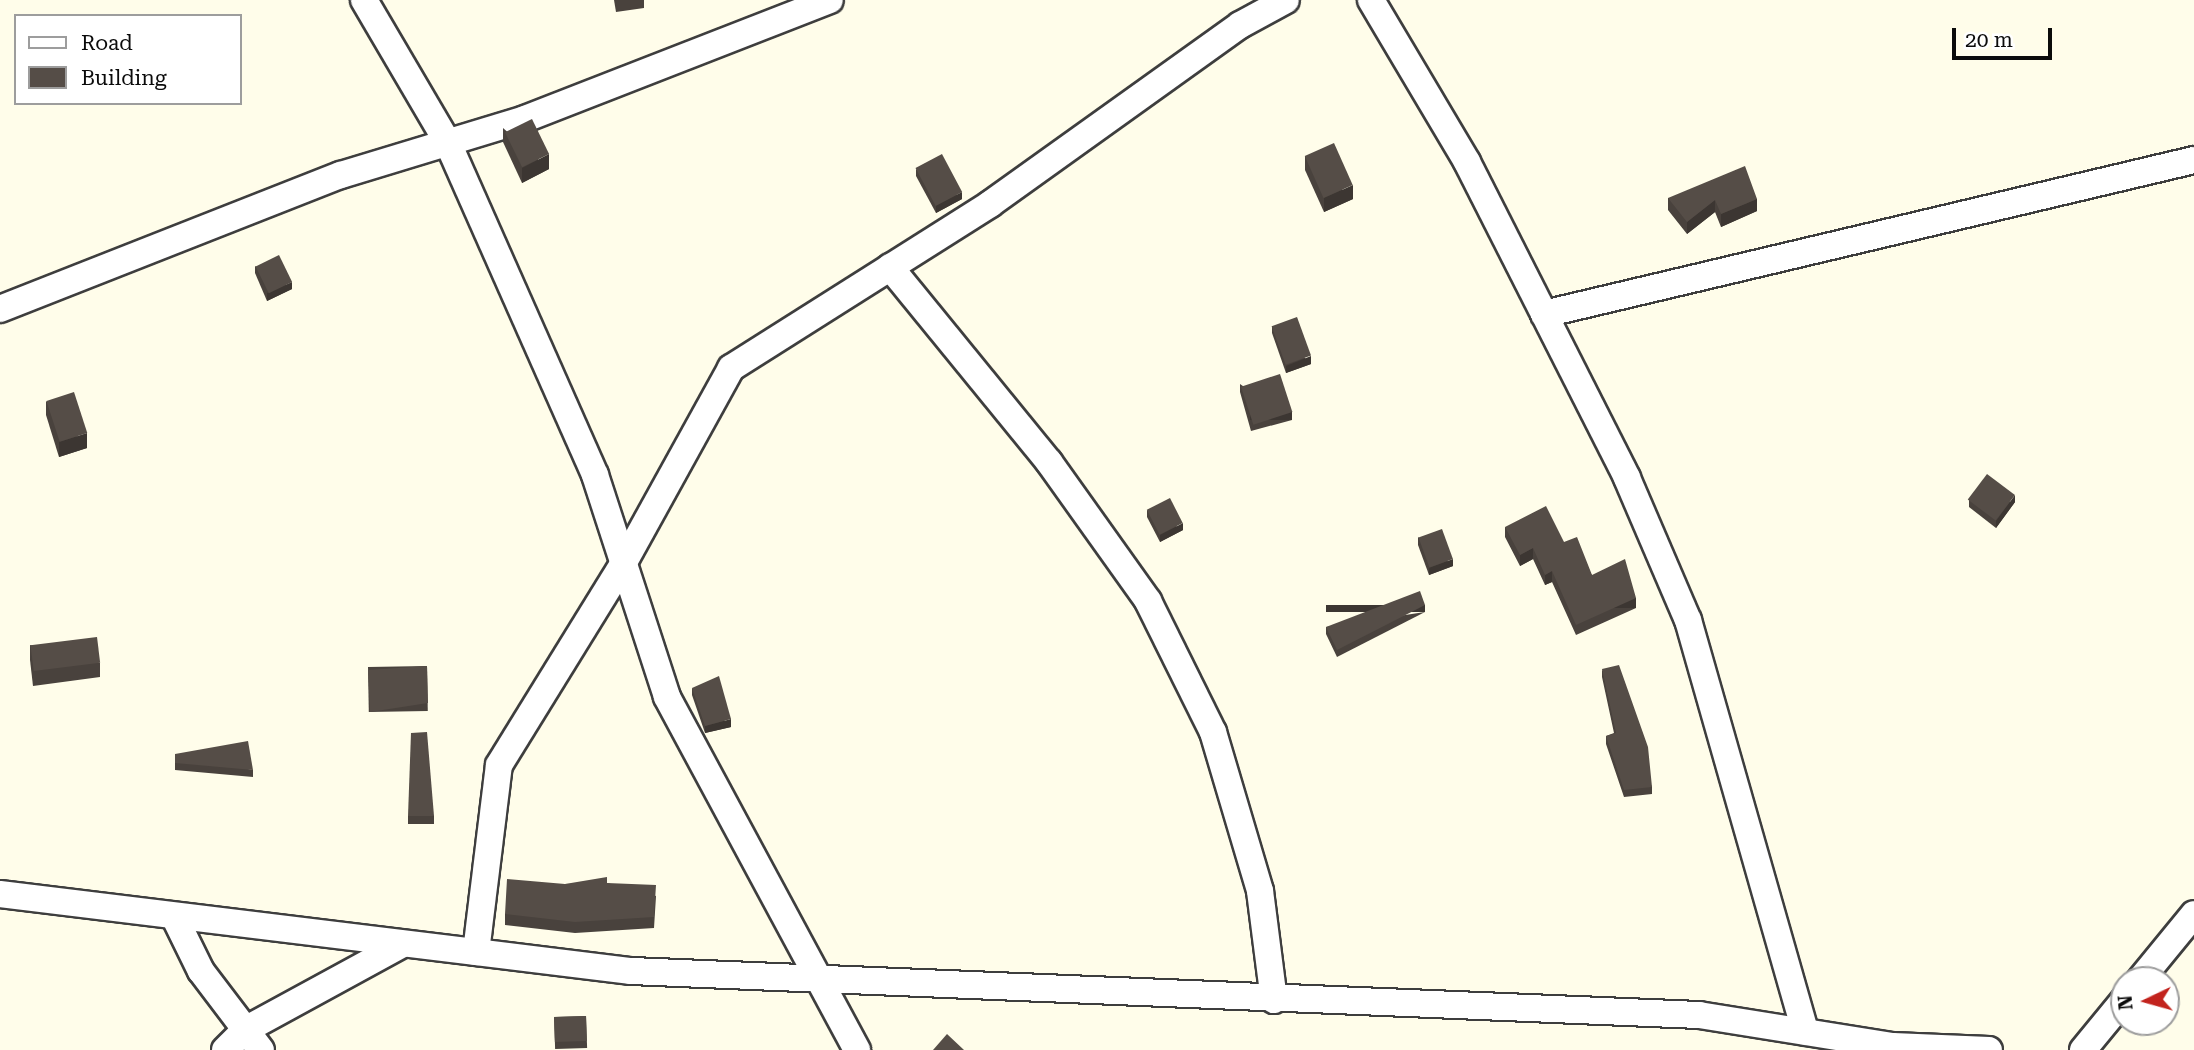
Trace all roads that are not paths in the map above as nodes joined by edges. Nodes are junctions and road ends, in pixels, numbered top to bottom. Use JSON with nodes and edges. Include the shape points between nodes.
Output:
{"nodes":[{"id":1,"x":364,"y":0,"type":"edge"},
{"id":2,"x":830,"y":0,"type":"edge"},
{"id":3,"x":1286,"y":0,"type":"edge"},
{"id":4,"x":1371,"y":0,"type":"edge"},
{"id":5,"x":448,"y":143,"type":"junction"},
{"id":6,"x":2194,"y":160,"type":"edge"},
{"id":7,"x":890,"y":268,"type":"junction"},
{"id":8,"x":0,"y":309,"type":"edge"},
{"id":9,"x":1544,"y":314,"type":"junction"},
{"id":10,"x":623,"y":564,"type":"junction"},
{"id":11,"x":0,"y":894,"type":"edge"},
{"id":12,"x":2194,"y":914,"type":"edge"},
{"id":13,"x":174,"y":916,"type":"junction"},
{"id":14,"x":403,"y":944,"type":"junction"},
{"id":15,"x":476,"y":952,"type":"junction"},
{"id":16,"x":2151,"y":966,"type":"edge"},
{"id":17,"x":822,"y":980,"type":"junction"},
{"id":18,"x":1275,"y":1000,"type":"junction"},
{"id":19,"x":2110,"y":1017,"type":"edge"},
{"id":20,"x":1805,"y":1032,"type":"junction"},
{"id":21,"x":253,"y":1040,"type":"edge"},
{"id":22,"x":225,"y":1050,"type":"edge"},
{"id":23,"x":857,"y":1050,"type":"edge"},
{"id":24,"x":1989,"y":1050,"type":"edge"},
{"id":25,"x":2083,"y":1050,"type":"edge"}],
"edges":[{"from":1,"to":5,"type":"street"},
{"from":2,"to":5,"type":"street","via":[[525,119]]},
{"from":3,"to":7,"type":"street","via":[[1240,25]]},
{"from":4,"to":9,"type":"street","via":[[1467,162]]},
{"from":5,"to":8,"type":"street","via":[[341,175]]},
{"from":5,"to":10,"type":"street","via":[[595,475]]},
{"from":6,"to":9,"type":"street"},
{"from":7,"to":10,"type":"street","via":[[731,368]]},
{"from":7,"to":18,"type":"street","via":[[1049,461],[1148,601],[1213,732],[1260,891]]},
{"from":9,"to":20,"type":"street","via":[[1627,478],[1688,620]]},
{"from":10,"to":15,"type":"street","via":[[499,765]]},
{"from":10,"to":17,"type":"street","via":[[667,697]]},
{"from":11,"to":13,"type":"street"},
{"from":12,"to":16,"type":"street"},
{"from":13,"to":14,"type":"street"},
{"from":13,"to":21,"type":"street","via":[[201,971]]},
{"from":14,"to":15,"type":"street"},
{"from":14,"to":21,"type":"street"},
{"from":15,"to":17,"type":"street","via":[[631,971]]},
{"from":17,"to":18,"type":"street"},
{"from":17,"to":23,"type":"street"},
{"from":18,"to":20,"type":"street","via":[[1699,1015]]},
{"from":19,"to":25,"type":"street"},
{"from":20,"to":24,"type":"street","via":[[1893,1046]]},
{"from":21,"to":22,"type":"street"}]}
